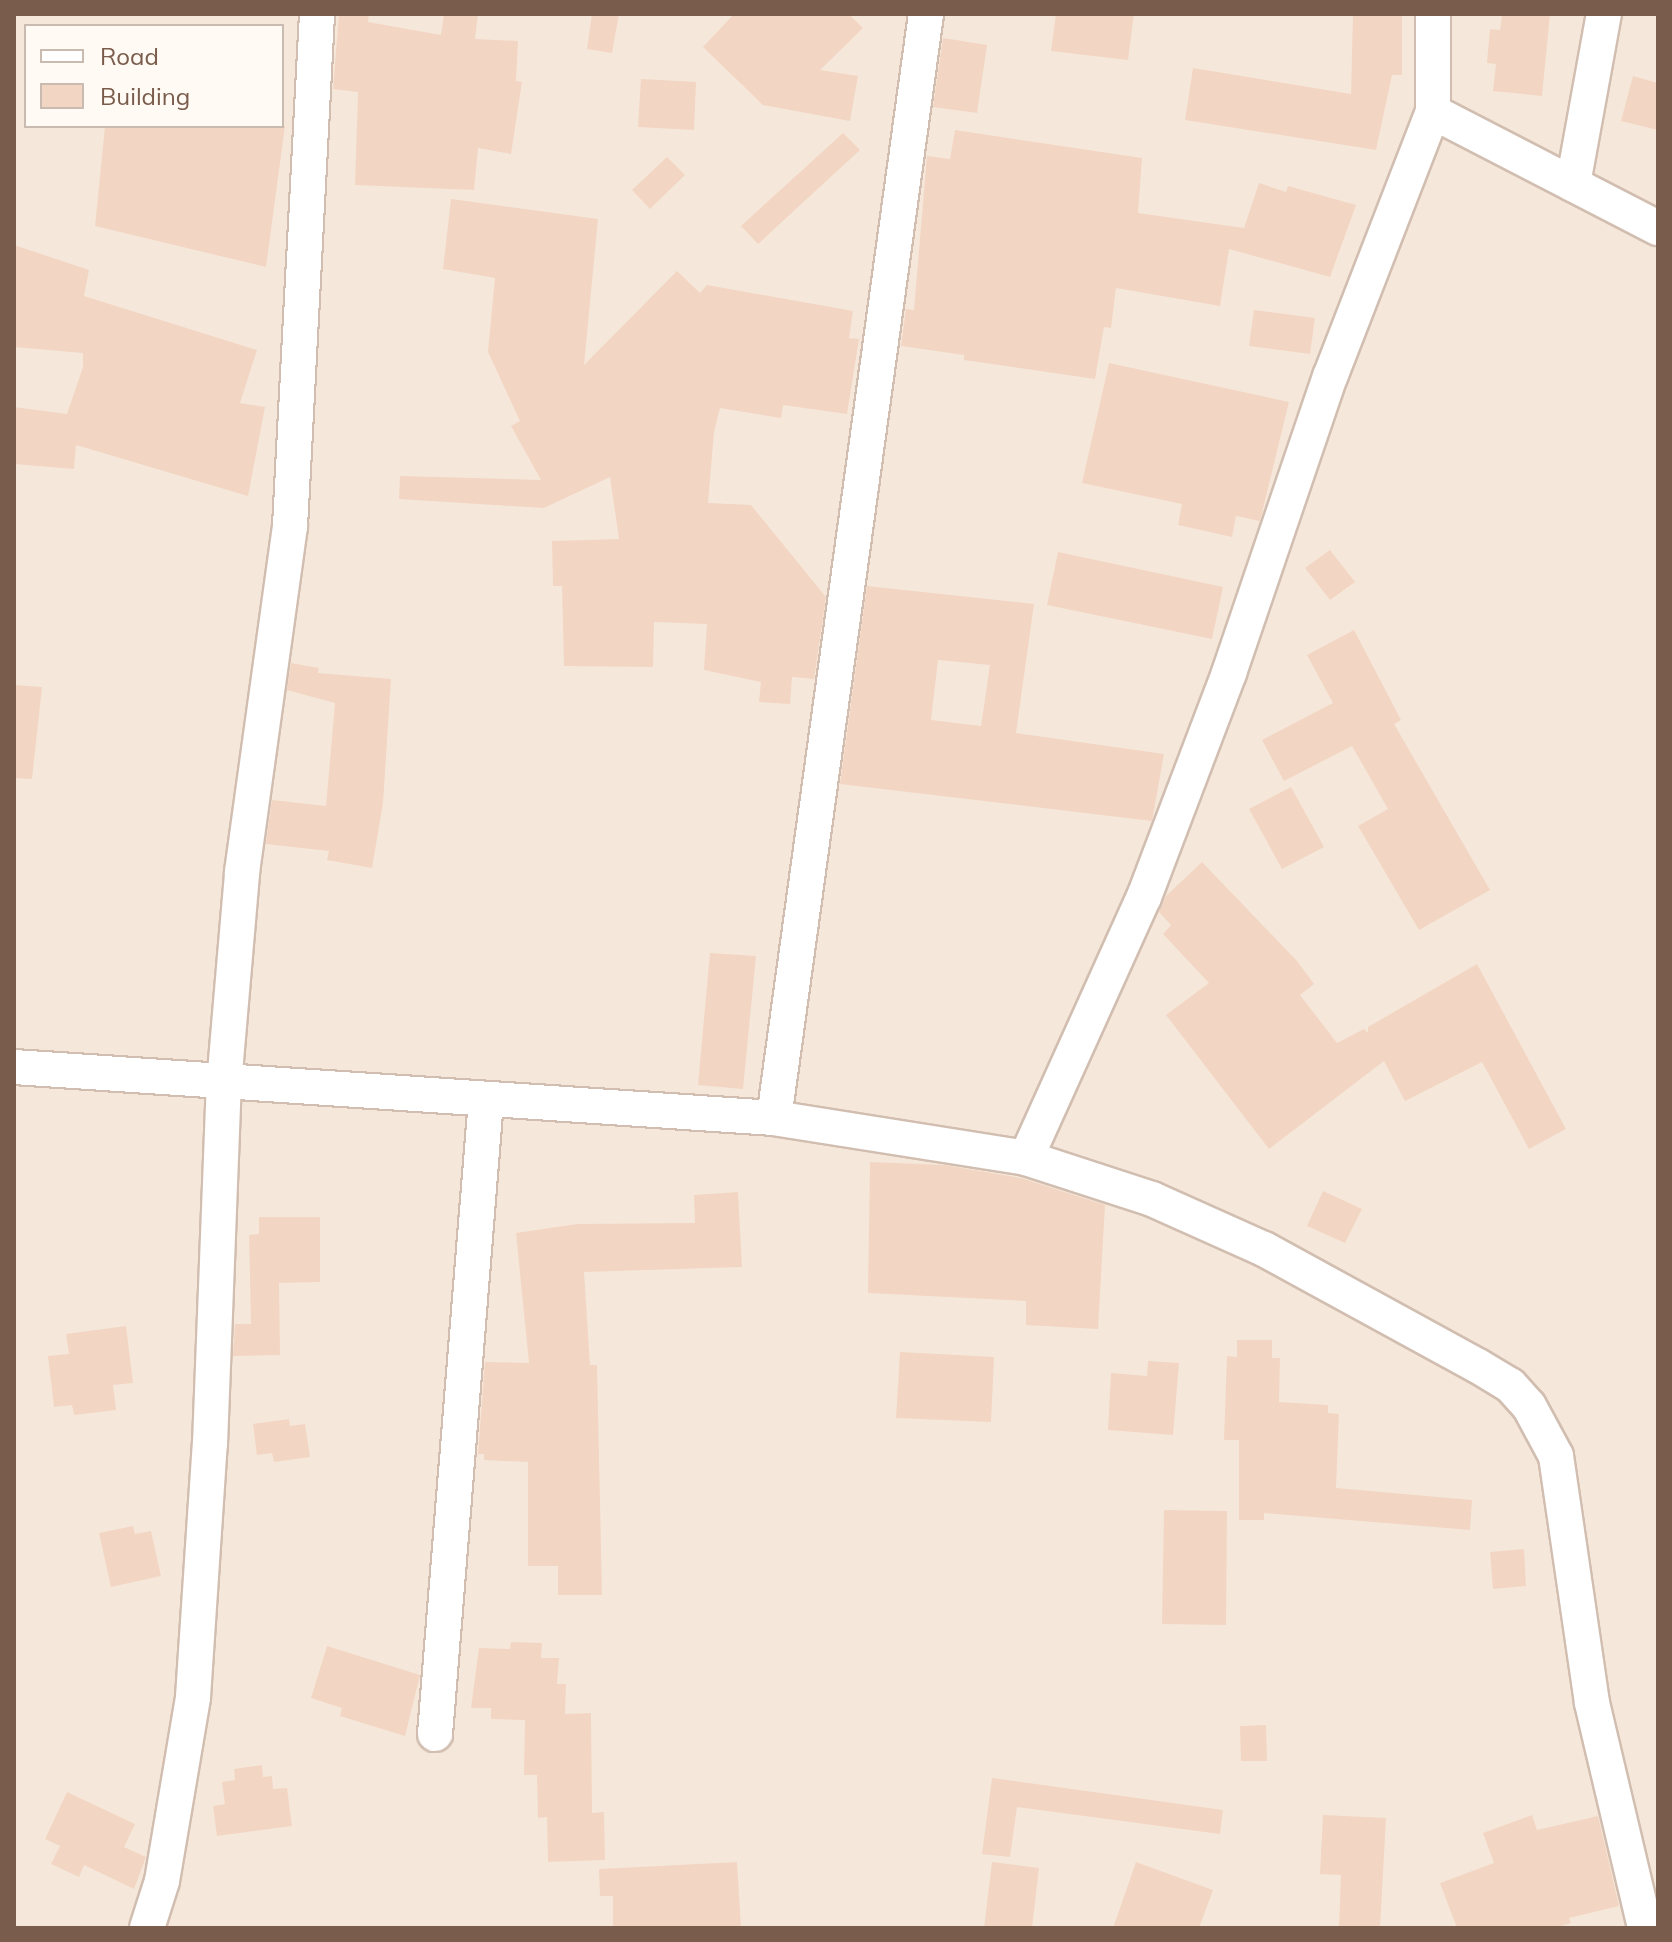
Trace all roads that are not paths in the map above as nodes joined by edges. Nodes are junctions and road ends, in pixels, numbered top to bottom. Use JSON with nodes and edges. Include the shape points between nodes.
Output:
{"nodes":[{"id":1,"x":317,"y":14,"type":"edge"},
{"id":2,"x":926,"y":14,"type":"edge"},
{"id":3,"x":1433,"y":14,"type":"edge"},
{"id":4,"x":1604,"y":14,"type":"edge"},
{"id":5,"x":1433,"y":112,"type":"junction"},
{"id":6,"x":1573,"y":184,"type":"junction"},
{"id":7,"x":1658,"y":228,"type":"edge"},
{"id":8,"x":14,"y":1067,"type":"edge"},
{"id":9,"x":224,"y":1084,"type":"junction"},
{"id":10,"x":486,"y":1100,"type":"junction"},
{"id":11,"x":774,"y":1118,"type":"junction"},
{"id":12,"x":1026,"y":1158,"type":"junction"},
{"id":13,"x":435,"y":1734,"type":"dead end"},
{"id":14,"x":147,"y":1928,"type":"edge"},
{"id":15,"x":1645,"y":1928,"type":"edge"}],
"edges":[{"from":1,"to":9,"type":"street","via":[[290,526],[242,872]]},
{"from":2,"to":11,"type":"street"},
{"from":3,"to":5,"type":"street"},
{"from":4,"to":6,"type":"street"},
{"from":5,"to":6,"type":"street"},
{"from":5,"to":12,"type":"street","via":[[1330,377],[1229,673],[1144,897]]},
{"from":6,"to":7,"type":"street"},
{"from":8,"to":9,"type":"street"},
{"from":9,"to":10,"type":"street"},
{"from":9,"to":14,"type":"street","via":[[210,1444],[193,1697],[162,1881]]},
{"from":10,"to":11,"type":"street"},
{"from":10,"to":13,"type":"street"},
{"from":11,"to":12,"type":"street"},
{"from":12,"to":15,"type":"street","via":[[1152,1199],[1264,1249],[1478,1366],[1510,1385],[1529,1406],[1556,1456],[1592,1703]]}]}
